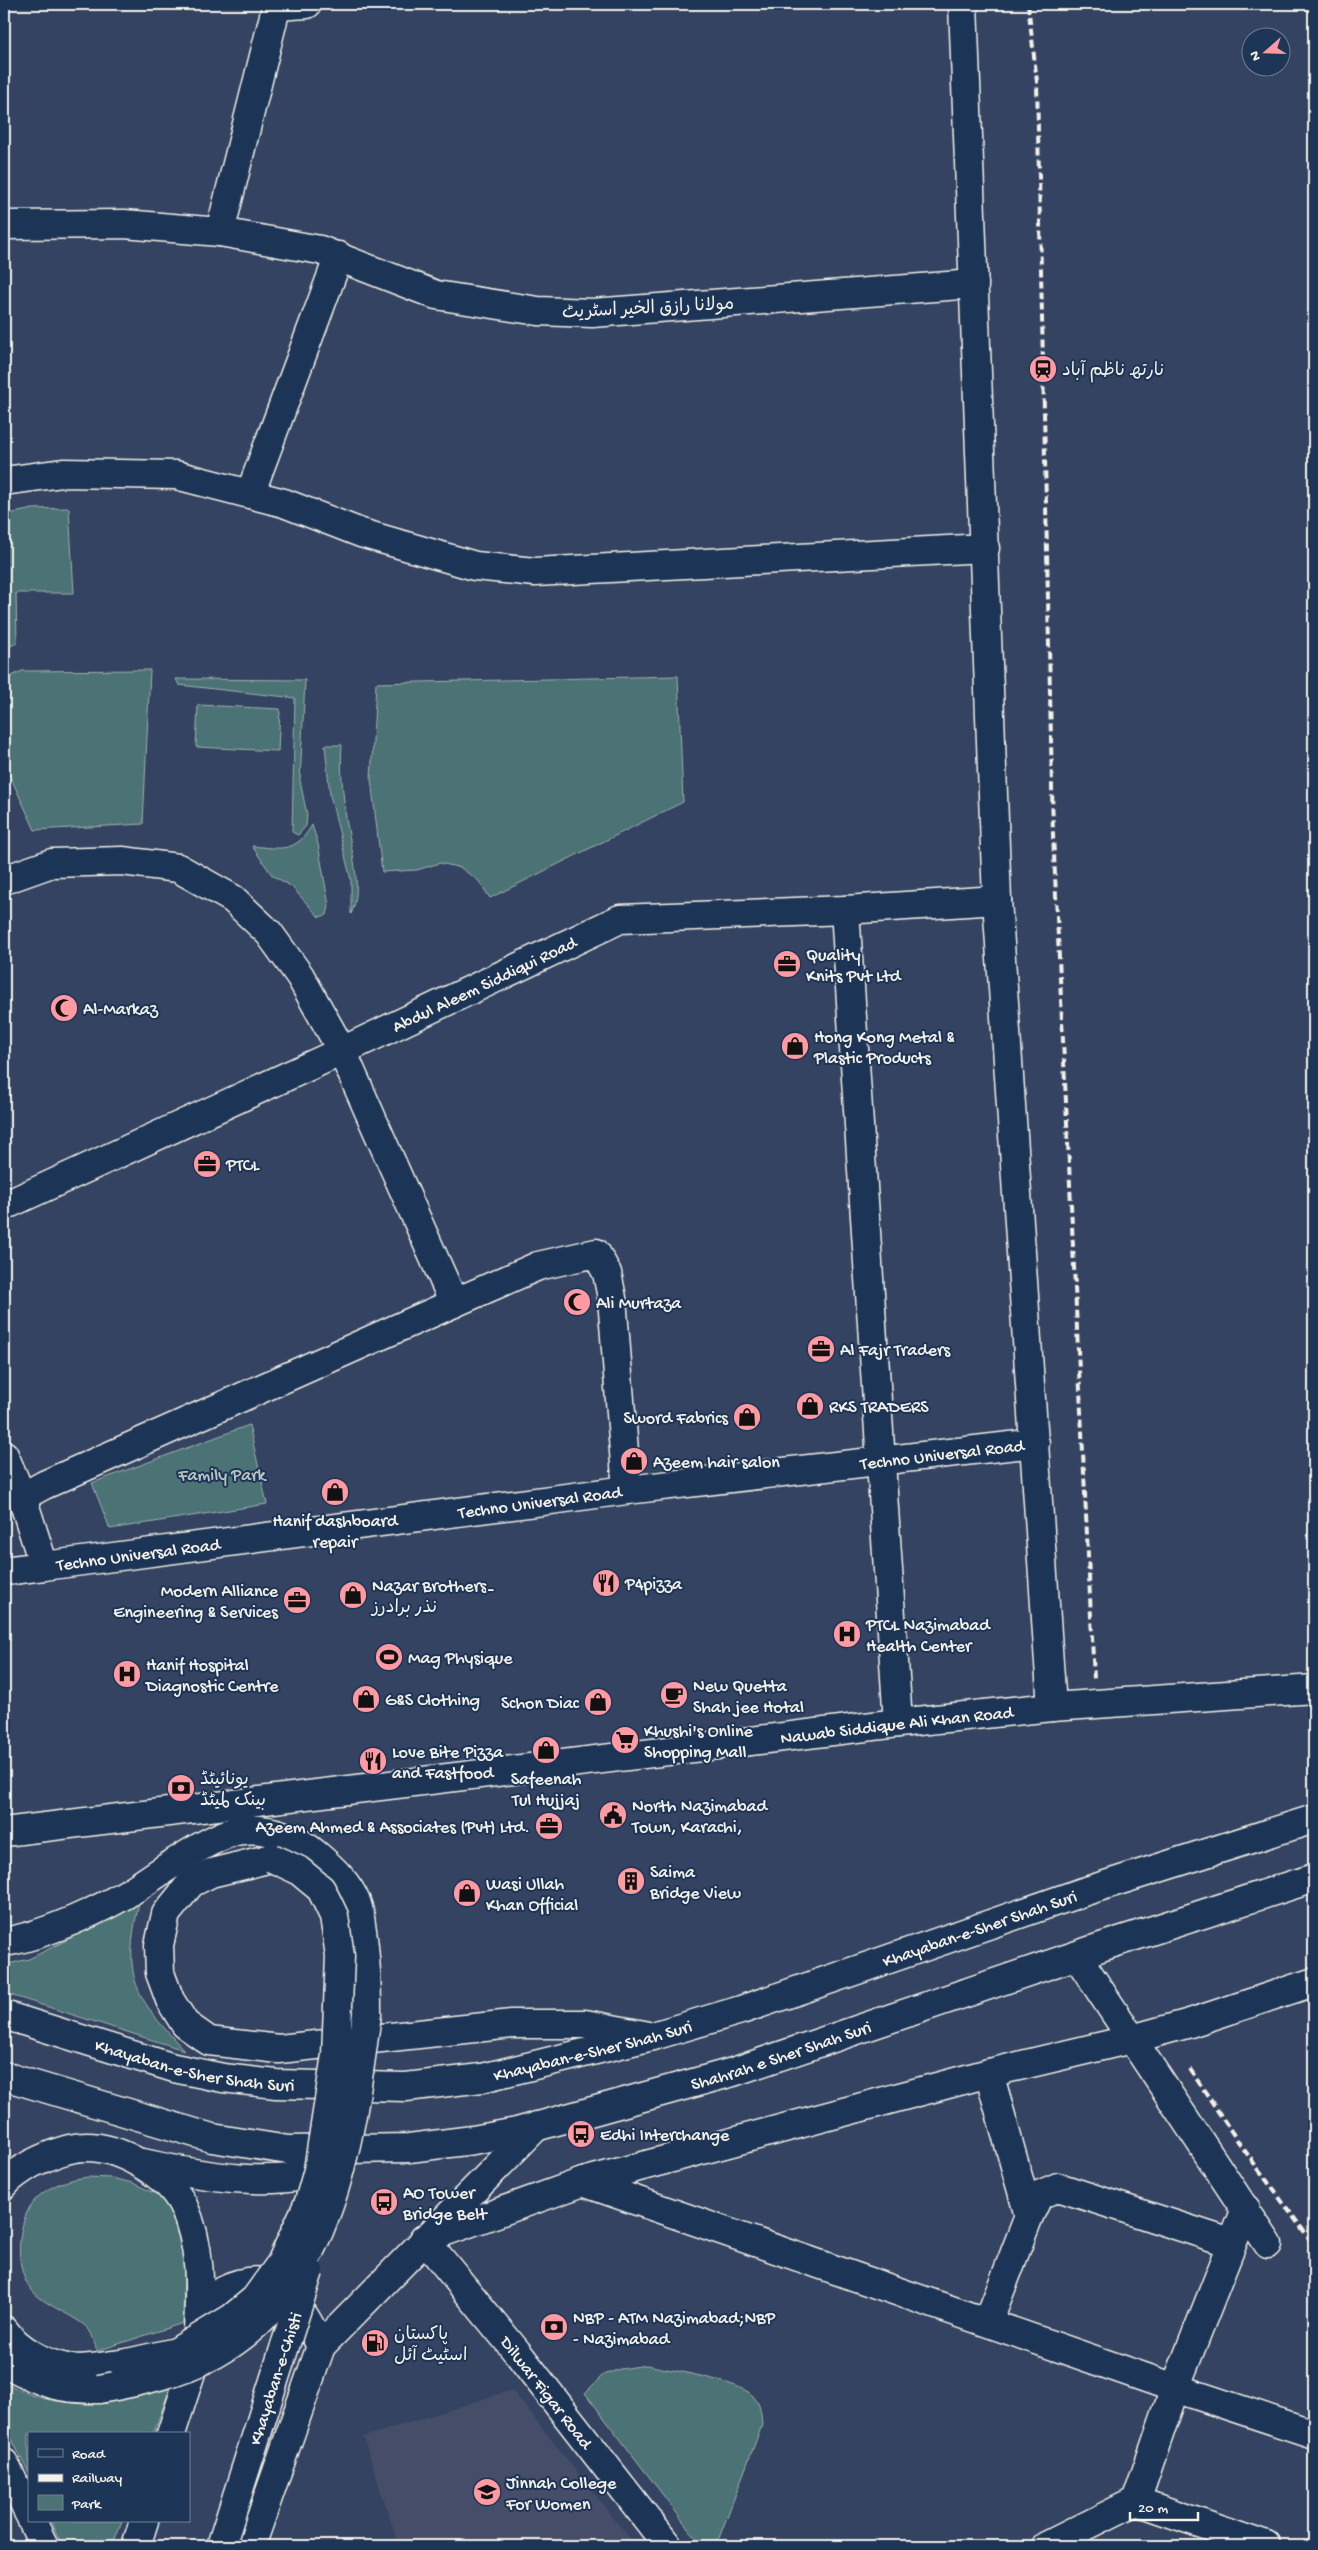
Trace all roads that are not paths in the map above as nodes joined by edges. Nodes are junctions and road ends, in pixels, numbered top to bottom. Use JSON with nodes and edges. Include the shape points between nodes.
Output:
{"nodes":[{"id":1,"x":307,"y":4,"type":"edge"},
{"id":2,"x":963,"y":4,"type":"edge"},
{"id":3,"x":277,"y":5,"type":"edge"},
{"id":4,"x":4,"y":225,"type":"edge"},
{"id":5,"x":220,"y":232,"type":"junction"},
{"id":6,"x":339,"y":256,"type":"junction"},
{"id":7,"x":974,"y":284,"type":"junction"},
{"id":8,"x":4,"y":481,"type":"edge"},
{"id":9,"x":250,"y":494,"type":"junction"},
{"id":10,"x":985,"y":548,"type":"junction"},
{"id":11,"x":4,"y":880,"type":"edge"},
{"id":12,"x":997,"y":900,"type":"junction"},
{"id":13,"x":845,"y":910,"type":"junction"},
{"id":14,"x":342,"y":1051,"type":"junction"},
{"id":15,"x":4,"y":1206,"type":"edge"},
{"id":16,"x":454,"y":1303,"type":"junction"},
{"id":17,"x":1035,"y":1443,"type":"junction"},
{"id":18,"x":4,"y":1456,"type":"edge"},
{"id":19,"x":881,"y":1460,"type":"junction"},
{"id":20,"x":627,"y":1490,"type":"junction"},
{"id":21,"x":22,"y":1497,"type":"junction"},
{"id":22,"x":44,"y":1566,"type":"junction"},
{"id":23,"x":4,"y":1572,"type":"edge"},
{"id":24,"x":1314,"y":1689,"type":"edge"},
{"id":25,"x":1052,"y":1708,"type":"junction"},
{"id":26,"x":898,"y":1723,"type":"junction"},
{"id":27,"x":1314,"y":1819,"type":"edge"},
{"id":28,"x":4,"y":1832,"type":"edge"},
{"id":29,"x":1314,"y":1878,"type":"edge"},
{"id":30,"x":4,"y":1942,"type":"edge"},
{"id":31,"x":1077,"y":1956,"type":"junction"},
{"id":32,"x":1314,"y":1982,"type":"edge"},
{"id":33,"x":4,"y":2015,"type":"edge"},
{"id":34,"x":654,"y":2036,"type":"junction"},
{"id":35,"x":1132,"y":2039,"type":"junction"},
{"id":36,"x":989,"y":2073,"type":"junction"},
{"id":37,"x":4,"y":2076,"type":"edge"},
{"id":38,"x":537,"y":2126,"type":"junction"},
{"id":39,"x":372,"y":2149,"type":"junction"},
{"id":40,"x":141,"y":2163,"type":"junction"},
{"id":41,"x":583,"y":2182,"type":"junction"},
{"id":42,"x":4,"y":2185,"type":"edge"},
{"id":43,"x":1246,"y":2209,"type":"junction"},
{"id":44,"x":328,"y":2210,"type":"junction"},
{"id":45,"x":1029,"y":2216,"type":"junction"},
{"id":46,"x":424,"y":2239,"type":"junction"},
{"id":47,"x":1231,"y":2243,"type":"junction"},
{"id":48,"x":1268,"y":2244,"type":"dead end"},
{"id":49,"x":988,"y":2322,"type":"junction"},
{"id":50,"x":4,"y":2330,"type":"edge"},
{"id":51,"x":321,"y":2346,"type":"junction"},
{"id":52,"x":197,"y":2354,"type":"junction"},
{"id":53,"x":4,"y":2362,"type":"edge"},
{"id":54,"x":1175,"y":2388,"type":"junction"},
{"id":55,"x":172,"y":2432,"type":"edge"},
{"id":56,"x":1314,"y":2434,"type":"edge"},
{"id":57,"x":4,"y":2463,"type":"edge"},
{"id":58,"x":1136,"y":2501,"type":"junction"},
{"id":59,"x":28,"y":2512,"type":"edge"},
{"id":60,"x":32,"y":2522,"type":"edge"},
{"id":61,"x":144,"y":2522,"type":"edge"},
{"id":62,"x":44,"y":2546,"type":"edge"},
{"id":63,"x":136,"y":2546,"type":"edge"},
{"id":64,"x":221,"y":2546,"type":"edge"},
{"id":65,"x":251,"y":2546,"type":"edge"},
{"id":66,"x":668,"y":2546,"type":"edge"},
{"id":67,"x":1046,"y":2546,"type":"edge"},
{"id":68,"x":1266,"y":2546,"type":"edge"}],
"edges":[{"from":1,"to":3,"type":"street"},
{"from":2,"to":7,"type":"street"},
{"from":3,"to":5,"type":"street"},
{"from":4,"to":5,"type":"street","name":"مولانا رازق الخیر اسٹریٹ","via":[[124,224]]},
{"from":5,"to":6,"type":"street","name":"مولانا رازق الخیر اسٹریٹ"},
{"from":6,"to":7,"type":"street","name":"مولانا رازق الخیر اسٹریٹ","via":[[436,295],[538,311],[592,313]]},
{"from":6,"to":9,"type":"street"},
{"from":7,"to":10,"type":"street"},
{"from":8,"to":9,"type":"street","via":[[62,473],[176,475]]},
{"from":9,"to":10,"type":"street","via":[[284,502],[361,533],[475,566],[535,572]]},
{"from":10,"to":12,"type":"street"},
{"from":11,"to":14,"type":"street","via":[[52,863],[122,861],[178,868],[233,899],[269,933],[300,976]]},
{"from":12,"to":13,"type":"street","name":"Abdul Aleem Siddiqui Road"},
{"from":12,"to":17,"type":"street"},
{"from":13,"to":14,"type":"street","name":"Abdul Aleem Siddiqui Road","via":[[620,919]]},
{"from":13,"to":19,"type":"street"},
{"from":14,"to":15,"type":"street","name":"Abdul Aleem Siddiqui Road"},
{"from":14,"to":16,"type":"street"},
{"from":16,"to":20,"type":"street","via":[[538,1266],[596,1253],[607,1272],[612,1298]]},
{"from":16,"to":21,"type":"street"},
{"from":17,"to":19,"type":"street","name":"Techno Universal Road"},
{"from":17,"to":25,"type":"street"},
{"from":18,"to":21,"type":"street"},
{"from":19,"to":20,"type":"street","name":"Techno Universal Road"},
{"from":19,"to":26,"type":"street"},
{"from":20,"to":22,"type":"street","name":"Techno Universal Road"},
{"from":21,"to":22,"type":"street"},
{"from":22,"to":23,"type":"street","name":"Techno Universal Road"},
{"from":24,"to":25,"type":"street","name":"Nawab Siddique Ali Khan Road"},
{"from":25,"to":26,"type":"street","name":"Nawab Siddique Ali Khan Road"},
{"from":26,"to":28,"type":"street","name":"Nawab Siddique Ali Khan Road"},
{"from":27,"to":34,"type":"street","name":"Khayaban-e-Sher Shah Suri","via":[[1168,1865],[742,2010]]},
{"from":29,"to":31,"type":"street","name":"Shahrah e Sher Shah Suri"},
{"from":30,"to":44,"type":"street","bridge":true,"via":[[55,1926],[115,1900],[159,1871],[240,1830],[272,1832],[302,1842],[340,1875],[357,1903],[367,1960],[367,2014],[354,2115]]},
{"from":31,"to":35,"type":"street"},
{"from":31,"to":38,"type":"street","name":"Shahrah e Sher Shah Suri","via":[[733,2072]]},
{"from":32,"to":35,"type":"street"},
{"from":33,"to":34,"type":"street","name":"Khayaban-e-Sher Shah Suri","via":[[174,2068],[276,2084],[406,2086],[482,2078]]},
{"from":34,"to":50,"type":"street","bridge":true,"via":[[585,2024],[530,2024],[391,2036],[280,2049],[209,2040],[185,2024],[170,2000],[160,1973],[159,1945],[166,1914],[191,1883],[211,1873],[272,1858],[298,1870],[321,1889],[334,1916],[340,1956],[336,2055],[318,2170],[309,2202],[282,2263],[255,2299],[232,2318],[176,2352],[123,2364],[69,2369],[39,2359]]},
{"from":35,"to":36,"type":"street"},
{"from":35,"to":43,"type":"street"},
{"from":36,"to":41,"type":"street"},
{"from":36,"to":45,"type":"street"},
{"from":37,"to":39,"type":"street","via":[[212,2138],[288,2150]]},
{"from":38,"to":39,"type":"street","name":"Shahrah e Sher Shah Suri","via":[[473,2140]]},
{"from":38,"to":46,"type":"street"},
{"from":39,"to":40,"type":"street","via":[[325,2171],[281,2177],[226,2177]]},
{"from":40,"to":42,"type":"street","via":[[114,2152],[85,2146],[48,2155]]},
{"from":40,"to":52,"type":"street","via":[[164,2182],[182,2204],[196,2239],[200,2274]]},
{"from":41,"to":46,"type":"street"},
{"from":41,"to":49,"type":"street"},
{"from":43,"to":47,"type":"street"},
{"from":43,"to":48,"type":"street"},
{"from":44,"to":53,"type":"street","bridge":true,"via":[[293,2283],[239,2338],[194,2364],[143,2382],[99,2389],[68,2389],[38,2381]]},
{"from":44,"to":64,"type":"street","name":"Khayaban-e-Chisti","bridge":true},
{"from":45,"to":47,"type":"street","via":[[1039,2195],[1058,2187]]},
{"from":45,"to":49,"type":"street"},
{"from":46,"to":51,"type":"street"},
{"from":46,"to":66,"type":"street","name":"Dilwar Figar Road"},
{"from":47,"to":54,"type":"street"},
{"from":49,"to":54,"type":"street"},
{"from":51,"to":52,"type":"street","via":[[293,2298],[277,2287],[254,2281],[236,2283],[221,2291]]},
{"from":51,"to":65,"type":"street"},
{"from":52,"to":55,"type":"street"},
{"from":54,"to":56,"type":"street"},
{"from":54,"to":58,"type":"street"},
{"from":57,"to":59,"type":"street"},
{"from":58,"to":67,"type":"street"},
{"from":58,"to":68,"type":"street"},
{"from":60,"to":62,"type":"street"},
{"from":61,"to":63,"type":"street"}]}
